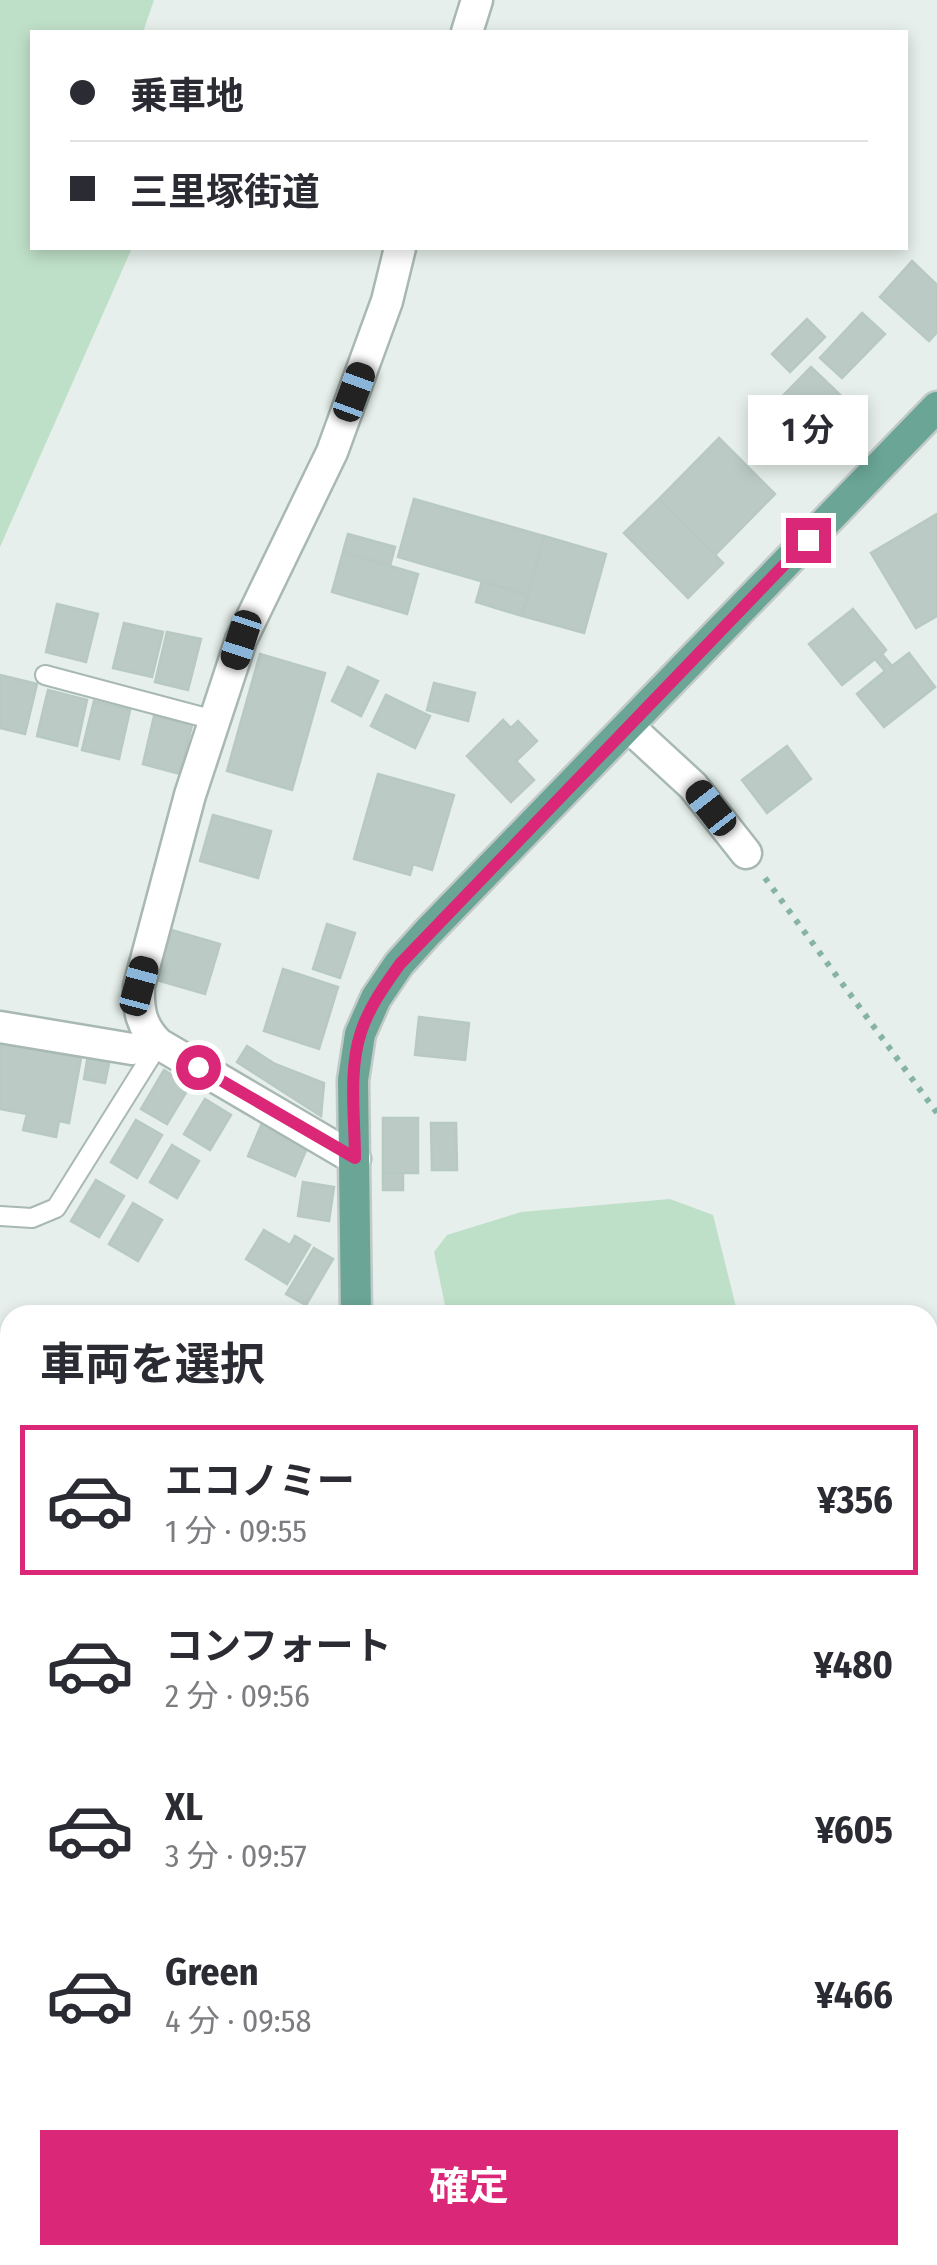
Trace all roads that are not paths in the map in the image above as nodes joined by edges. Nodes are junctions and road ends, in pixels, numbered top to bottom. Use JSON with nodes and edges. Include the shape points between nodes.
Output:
{"nodes":[{"id":1,"x":476,"y":0,"type":"edge"},
{"id":2,"x":468,"y":30,"type":"edge"},
{"id":3,"x":400,"y":250,"type":"edge"},
{"id":4,"x":937,"y":407,"type":"edge"},
{"id":5,"x":45,"y":675,"type":"dead end"},
{"id":6,"x":214,"y":720,"type":"junction"},
{"id":7,"x":628,"y":727,"type":"junction"},
{"id":8,"x":746,"y":853,"type":"road end"},
{"id":9,"x":0,"y":1027,"type":"edge"},
{"id":10,"x":158,"y":1044,"type":"junction"},
{"id":11,"x":355,"y":1158,"type":"junction"},
{"id":12,"x":0,"y":1216,"type":"edge"},
{"id":13,"x":356,"y":1305,"type":"edge"}],
"edges":[{"from":1,"to":2,"type":"street"},
{"from":3,"to":6,"type":"street","via":[[332,452],[241,640]]},
{"from":4,"to":7,"type":"main road"},
{"from":5,"to":6,"type":"lane"},
{"from":6,"to":10,"type":"street","via":[[139,986],[141,1018]]},
{"from":7,"to":8,"type":"street","via":[[694,786]]},
{"from":7,"to":11,"type":"main road","via":[[427,932],[376,998],[360,1034],[353,1080]]},
{"from":9,"to":10,"type":"street","via":[[132,1049]]},
{"from":10,"to":11,"type":"street"},
{"from":10,"to":12,"type":"lane","via":[[56,1208],[32,1218]]},
{"from":11,"to":13,"type":"main road"}]}
